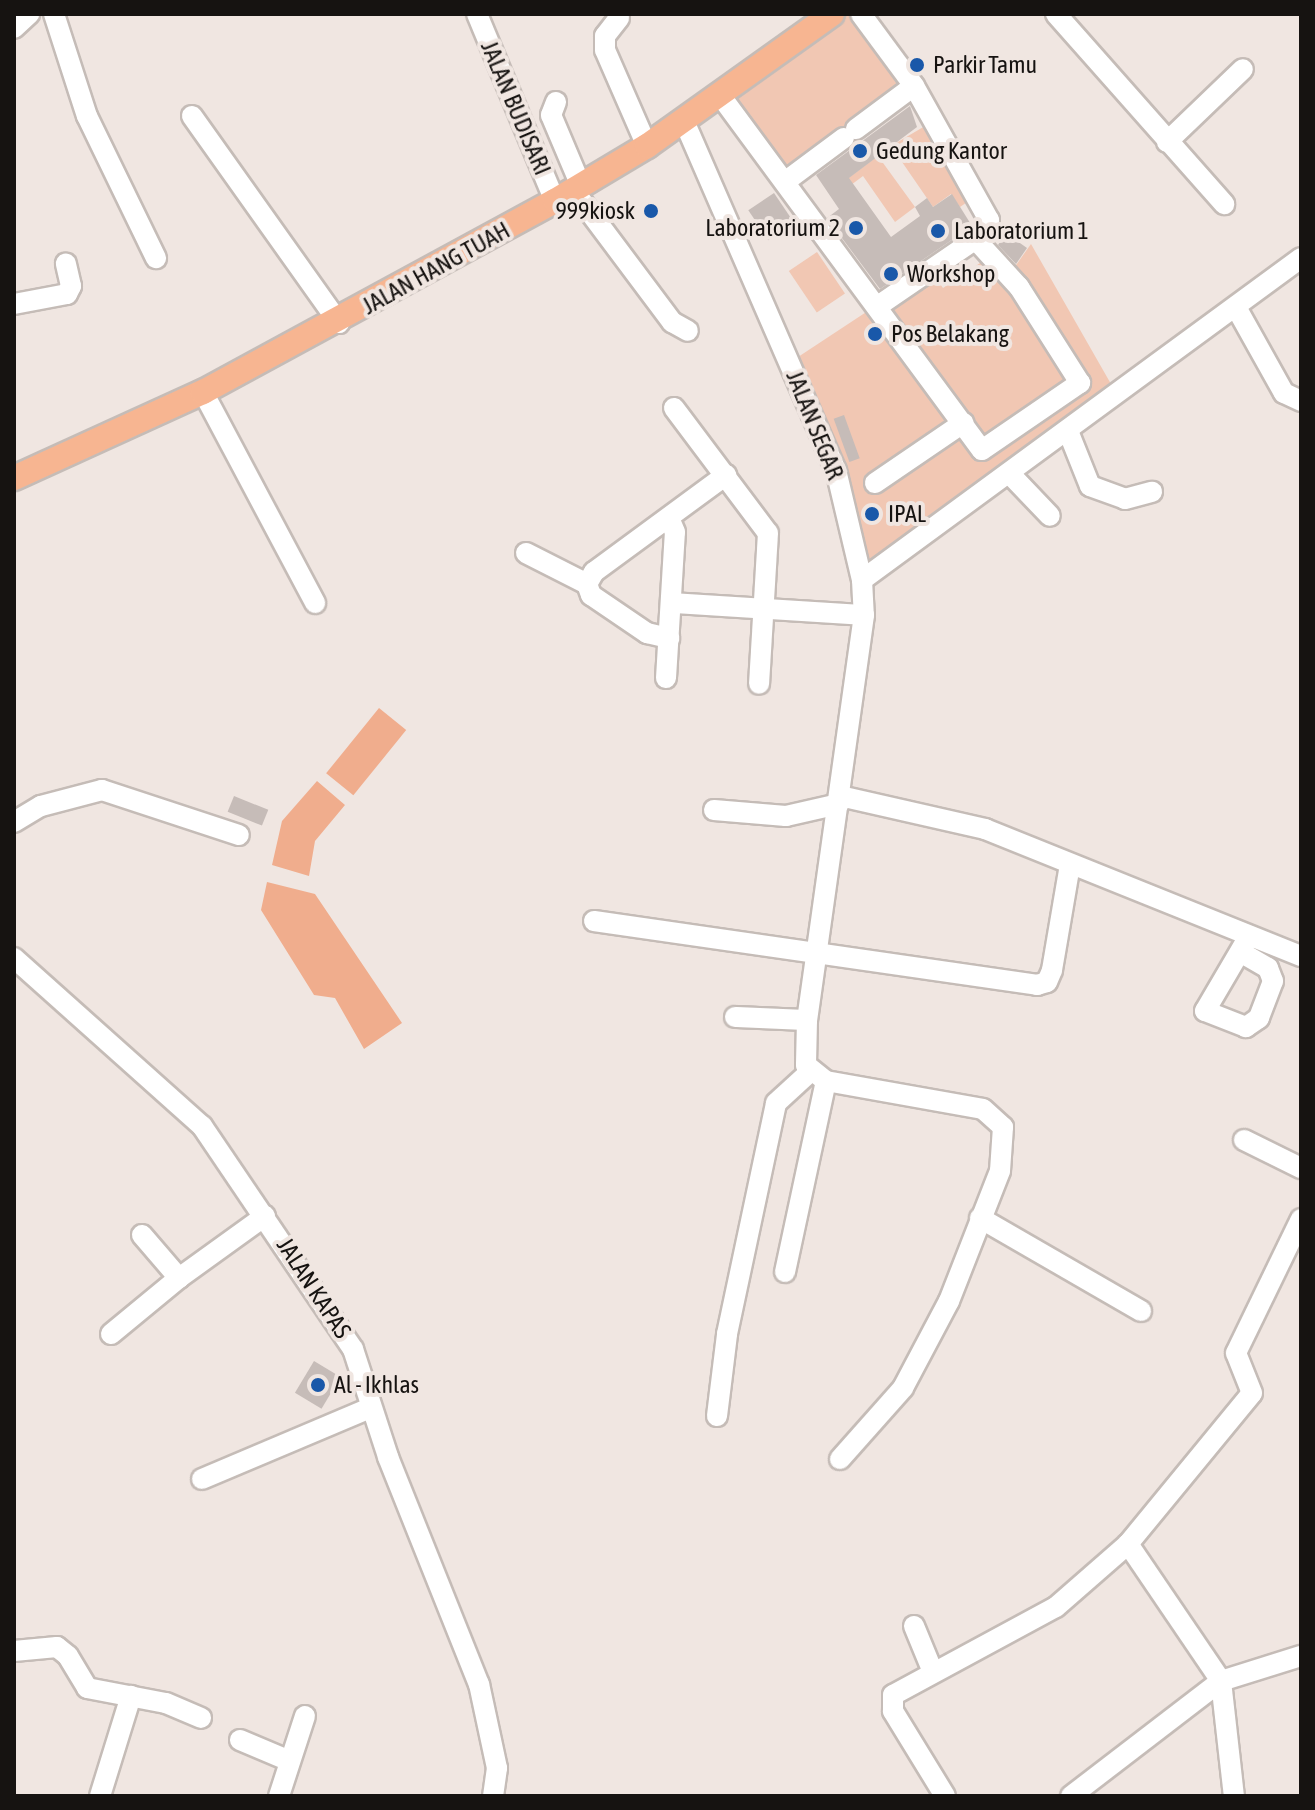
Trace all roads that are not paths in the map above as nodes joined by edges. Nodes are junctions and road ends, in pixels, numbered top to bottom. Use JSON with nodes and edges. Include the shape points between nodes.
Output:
{"nodes":[{"id":1,"x":29,"y":14,"type":"edge"},
{"id":2,"x":54,"y":14,"type":"edge"},
{"id":3,"x":477,"y":14,"type":"edge"},
{"id":4,"x":832,"y":14,"type":"edge"},
{"id":5,"x":861,"y":14,"type":"edge"},
{"id":6,"x":1056,"y":14,"type":"edge"},
{"id":7,"x":619,"y":18,"type":"dead end"},
{"id":8,"x":14,"y":28,"type":"edge"},
{"id":9,"x":1243,"y":69,"type":"dead end"},
{"id":10,"x":914,"y":86,"type":"junction"},
{"id":11,"x":720,"y":95,"type":"junction"},
{"id":12,"x":556,"y":102,"type":"dead end"},
{"id":13,"x":192,"y":116,"type":"dead end"},
{"id":14,"x":684,"y":121,"type":"junction"},
{"id":15,"x":1167,"y":142,"type":"junction"},
{"id":16,"x":647,"y":146,"type":"junction"},
{"id":17,"x":786,"y":181,"type":"junction"},
{"id":18,"x":570,"y":193,"type":"junction"},
{"id":19,"x":1224,"y":204,"type":"dead end"},
{"id":20,"x":975,"y":239,"type":"junction"},
{"id":21,"x":156,"y":258,"type":"dead end"},
{"id":22,"x":1301,"y":258,"type":"edge"},
{"id":23,"x":66,"y":264,"type":"dead end"},
{"id":24,"x":14,"y":304,"type":"edge"},
{"id":25,"x":878,"y":306,"type":"junction"},
{"id":26,"x":1237,"y":309,"type":"junction"},
{"id":27,"x":339,"y":323,"type":"junction"},
{"id":28,"x":688,"y":331,"type":"dead end"},
{"id":29,"x":203,"y":392,"type":"junction"},
{"id":30,"x":1301,"y":401,"type":"edge"},
{"id":31,"x":674,"y":408,"type":"dead end"},
{"id":32,"x":963,"y":423,"type":"junction"},
{"id":33,"x":1068,"y":431,"type":"junction"},
{"id":34,"x":1009,"y":473,"type":"junction"},
{"id":35,"x":726,"y":475,"type":"junction"},
{"id":36,"x":14,"y":478,"type":"edge"},
{"id":37,"x":875,"y":483,"type":"dead end"},
{"id":38,"x":1152,"y":492,"type":"dead end"},
{"id":39,"x":1050,"y":516,"type":"dead end"},
{"id":40,"x":670,"y":520,"type":"junction"},
{"id":41,"x":526,"y":553,"type":"dead end"},
{"id":42,"x":862,"y":580,"type":"junction"},
{"id":43,"x":587,"y":584,"type":"junction"},
{"id":44,"x":315,"y":603,"type":"dead end"},
{"id":45,"x":673,"y":603,"type":"junction"},
{"id":46,"x":763,"y":610,"type":"junction"},
{"id":47,"x":864,"y":615,"type":"junction"},
{"id":48,"x":669,"y":638,"type":"junction"},
{"id":49,"x":666,"y":678,"type":"dead end"},
{"id":50,"x":759,"y":684,"type":"dead end"},
{"id":51,"x":840,"y":800,"type":"junction"},
{"id":52,"x":714,"y":810,"type":"dead end"},
{"id":53,"x":14,"y":822,"type":"edge"},
{"id":54,"x":239,"y":835,"type":"dead end"},
{"id":55,"x":1070,"y":865,"type":"junction"},
{"id":56,"x":594,"y":921,"type":"dead end"},
{"id":57,"x":816,"y":953,"type":"junction"},
{"id":58,"x":1301,"y":956,"type":"edge"},
{"id":59,"x":14,"y":958,"type":"edge"},
{"id":60,"x":735,"y":1017,"type":"dead end"},
{"id":61,"x":807,"y":1020,"type":"junction"},
{"id":62,"x":818,"y":1076,"type":"junction"},
{"id":63,"x":1244,"y":1140,"type":"dead end"},
{"id":64,"x":1301,"y":1168,"type":"edge"},
{"id":65,"x":265,"y":1216,"type":"junction"},
{"id":66,"x":980,"y":1218,"type":"junction"},
{"id":67,"x":1301,"y":1219,"type":"edge"},
{"id":68,"x":142,"y":1235,"type":"dead end"},
{"id":69,"x":785,"y":1272,"type":"dead end"},
{"id":70,"x":179,"y":1278,"type":"junction"},
{"id":71,"x":1141,"y":1311,"type":"dead end"},
{"id":72,"x":111,"y":1334,"type":"dead end"},
{"id":73,"x":370,"y":1408,"type":"junction"},
{"id":74,"x":717,"y":1416,"type":"dead end"},
{"id":75,"x":840,"y":1459,"type":"dead end"},
{"id":76,"x":202,"y":1479,"type":"dead end"},
{"id":77,"x":1128,"y":1544,"type":"junction"},
{"id":78,"x":914,"y":1626,"type":"dead end"},
{"id":79,"x":14,"y":1651,"type":"edge"},
{"id":80,"x":1301,"y":1656,"type":"edge"},
{"id":81,"x":933,"y":1672,"type":"junction"},
{"id":82,"x":1221,"y":1681,"type":"junction"},
{"id":83,"x":131,"y":1696,"type":"junction"},
{"id":84,"x":305,"y":1716,"type":"dead end"},
{"id":85,"x":201,"y":1718,"type":"dead end"},
{"id":86,"x":240,"y":1740,"type":"dead end"},
{"id":87,"x":290,"y":1761,"type":"junction"},
{"id":88,"x":100,"y":1796,"type":"edge"},
{"id":89,"x":279,"y":1796,"type":"edge"},
{"id":90,"x":493,"y":1796,"type":"edge"},
{"id":91,"x":945,"y":1796,"type":"edge"},
{"id":92,"x":1071,"y":1796,"type":"edge"},
{"id":93,"x":1234,"y":1796,"type":"edge"}],
"edges":[{"from":1,"to":8,"type":"street"},
{"from":2,"to":21,"type":"street","via":[[87,116]]},
{"from":3,"to":18,"type":"street","name":"JALAN BUDISARI"},
{"from":4,"to":11,"type":"main road","name":"JALAN HANG TUAH"},
{"from":5,"to":10,"type":"street"},
{"from":6,"to":15,"type":"street"},
{"from":7,"to":16,"type":"street","via":[[605,36],[605,50]]},
{"from":9,"to":15,"type":"street"},
{"from":10,"to":17,"type":"street"},
{"from":10,"to":20,"type":"street","via":[[989,220],[986,232]]},
{"from":11,"to":14,"type":"main road","name":"JALAN HANG TUAH"},
{"from":11,"to":17,"type":"street"},
{"from":12,"to":18,"type":"street","via":[[551,115]]},
{"from":13,"to":27,"type":"street"},
{"from":14,"to":16,"type":"main road","name":"JALAN HANG TUAH"},
{"from":14,"to":42,"type":"street","name":"JALAN SEGAR","via":[[836,470]]},
{"from":15,"to":19,"type":"street"},
{"from":16,"to":18,"type":"main road","name":"JALAN HANG TUAH"},
{"from":17,"to":25,"type":"street"},
{"from":18,"to":27,"type":"main road","name":"JALAN HANG TUAH"},
{"from":18,"to":28,"type":"street","via":[[672,322]]},
{"from":20,"to":25,"type":"street"},
{"from":20,"to":32,"type":"street","via":[[1019,287],[1080,383],[982,450]]},
{"from":22,"to":26,"type":"street"},
{"from":23,"to":24,"type":"street","via":[[71,286],[67,294]]},
{"from":25,"to":32,"type":"street"},
{"from":26,"to":30,"type":"street","via":[[1284,393]]},
{"from":26,"to":33,"type":"street"},
{"from":27,"to":29,"type":"main road","name":"JALAN HANG TUAH"},
{"from":29,"to":36,"type":"main road","name":"JALAN HANG TUAH"},
{"from":29,"to":44,"type":"street"},
{"from":31,"to":35,"type":"street"},
{"from":32,"to":37,"type":"street"},
{"from":33,"to":34,"type":"street"},
{"from":33,"to":38,"type":"street","via":[[1090,486],[1125,499]]},
{"from":34,"to":39,"type":"street"},
{"from":34,"to":42,"type":"street"},
{"from":35,"to":40,"type":"street"},
{"from":35,"to":46,"type":"street","via":[[768,533]]},
{"from":40,"to":43,"type":"street","via":[[648,531]]},
{"from":40,"to":45,"type":"street","via":[[675,532]]},
{"from":41,"to":43,"type":"street"},
{"from":42,"to":47,"type":"street","name":"JALAN SEGAR"},
{"from":43,"to":48,"type":"street","via":[[591,595],[647,633]]},
{"from":45,"to":46,"type":"street"},
{"from":45,"to":48,"type":"street"},
{"from":46,"to":47,"type":"street"},
{"from":46,"to":50,"type":"street"},
{"from":47,"to":51,"type":"street","name":"JALAN SEGAR"},
{"from":48,"to":49,"type":"street"},
{"from":51,"to":52,"type":"street","via":[[786,816]]},
{"from":51,"to":55,"type":"street","via":[[985,829]]},
{"from":51,"to":57,"type":"street","name":"JALAN SEGAR"},
{"from":53,"to":54,"type":"street","via":[[41,806],[102,790]]},
{"from":55,"to":57,"type":"street","via":[[1047,982]]},
{"from":55,"to":58,"type":"street","via":[[1245,944]]},
{"from":56,"to":57,"type":"street"},
{"from":57,"to":61,"type":"street","name":"JALAN SEGAR"},
{"from":59,"to":65,"type":"street","name":"JALAN KAPAS","via":[[202,1126]]},
{"from":60,"to":61,"type":"street"},
{"from":61,"to":62,"type":"street","name":"JALAN SEGAR","via":[[804,1057]]},
{"from":62,"to":66,"type":"street","via":[[983,1109],[995,1117],[1003,1127],[1002,1157]]},
{"from":62,"to":69,"type":"street","name":"JALAN SEGAR"},
{"from":62,"to":74,"type":"street","via":[[776,1103],[727,1334]]},
{"from":63,"to":64,"type":"street"},
{"from":65,"to":70,"type":"street"},
{"from":65,"to":73,"type":"street","name":"JALAN KAPAS","via":[[353,1349]]},
{"from":66,"to":71,"type":"street"},
{"from":66,"to":75,"type":"street","via":[[926,1348],[903,1388]]},
{"from":67,"to":77,"type":"street","via":[[1236,1353],[1252,1393]]},
{"from":68,"to":70,"type":"street"},
{"from":70,"to":72,"type":"street"},
{"from":73,"to":76,"type":"street"},
{"from":73,"to":90,"type":"street","name":"JALAN KAPAS","via":[[479,1684],[497,1768]]},
{"from":77,"to":81,"type":"street","via":[[1056,1607]]},
{"from":77,"to":82,"type":"street"},
{"from":78,"to":81,"type":"street"},
{"from":79,"to":83,"type":"street","via":[[57,1647],[87,1688]]},
{"from":80,"to":82,"type":"street"},
{"from":81,"to":91,"type":"street","via":[[895,1693],[891,1703]]},
{"from":82,"to":92,"type":"street"},
{"from":82,"to":93,"type":"street"},
{"from":83,"to":85,"type":"street"},
{"from":83,"to":88,"type":"street"},
{"from":84,"to":87,"type":"street"},
{"from":86,"to":87,"type":"street"},
{"from":87,"to":89,"type":"street"}]}
